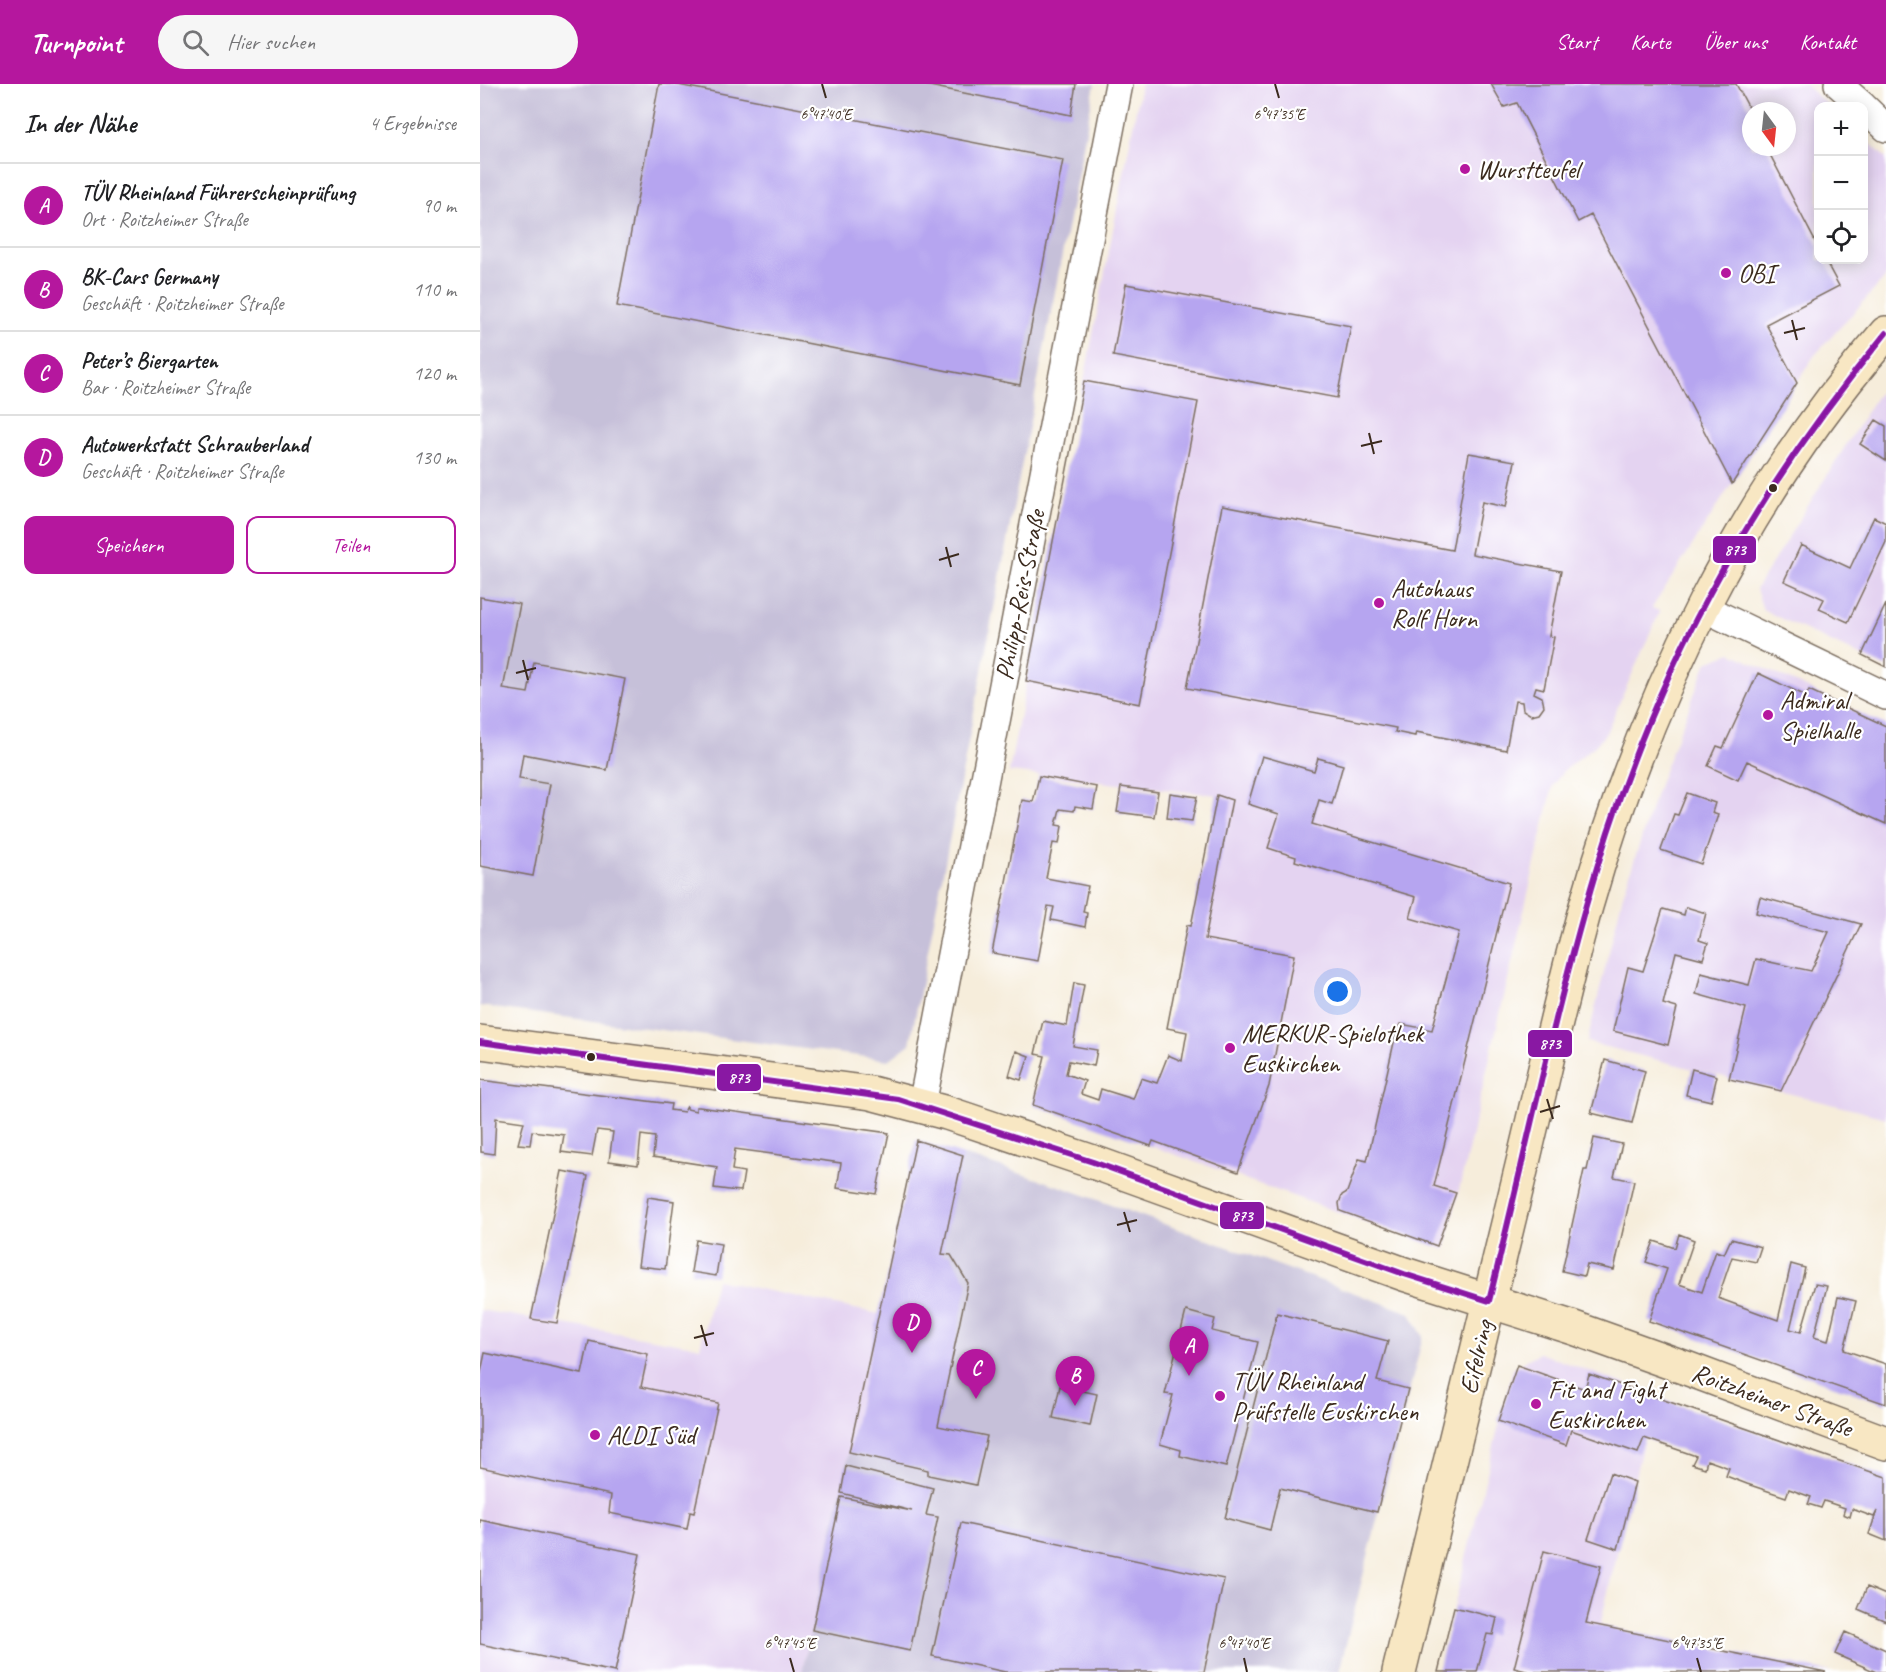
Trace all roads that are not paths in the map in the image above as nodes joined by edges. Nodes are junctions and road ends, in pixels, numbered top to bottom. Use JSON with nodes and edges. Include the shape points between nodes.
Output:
{"nodes":[{"id":1,"x":1119,"y":84,"type":"edge"},
{"id":2,"x":1838,"y":84,"type":"edge"},
{"id":3,"x":1858,"y":102,"type":"edge"},
{"id":4,"x":1868,"y":112,"type":"edge"},
{"id":5,"x":1886,"y":128,"type":"edge"},
{"id":6,"x":1886,"y":333,"type":"edge"},
{"id":7,"x":1702,"y":607,"type":"junction"},
{"id":8,"x":1886,"y":696,"type":"edge"},
{"id":9,"x":480,"y":1042,"type":"edge"},
{"id":10,"x":922,"y":1105,"type":"junction"},
{"id":11,"x":1489,"y":1301,"type":"junction"},
{"id":12,"x":1886,"y":1443,"type":"edge"},
{"id":13,"x":1399,"y":1672,"type":"edge"}],
"edges":[{"from":1,"to":10,"type":"street","name":"Philipp-Reis-Straße"},
{"from":2,"to":3,"type":"street"},
{"from":4,"to":5,"type":"street"},
{"from":6,"to":7,"type":"street","name":"Eifelring","via":[[1810,429],[1768,491]]},
{"from":7,"to":8,"type":"street"},
{"from":7,"to":11,"type":"street","name":"Eifelring","via":[[1641,745],[1597,869]]},
{"from":9,"to":10,"type":"street","name":"Roitzheimer Straße","via":[[871,1093]]},
{"from":10,"to":11,"type":"street","name":"Roitzheimer Straße"},
{"from":11,"to":12,"type":"street","name":"Roitzheimer Straße","via":[[1696,1371]]},
{"from":11,"to":13,"type":"street","name":"Eifelring"}]}
